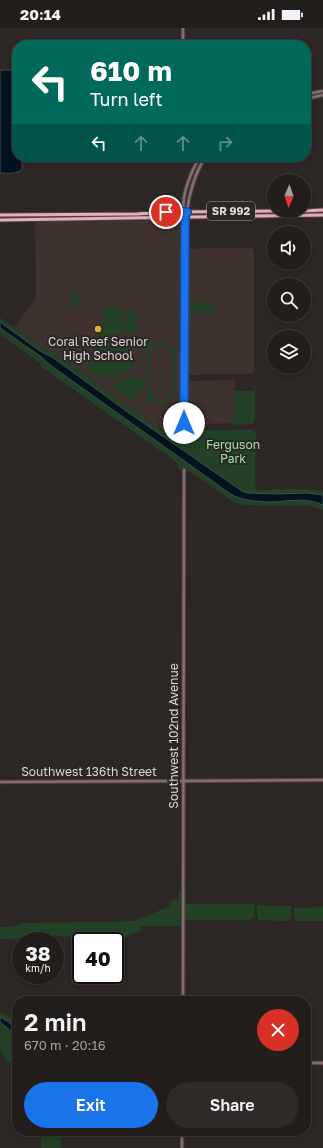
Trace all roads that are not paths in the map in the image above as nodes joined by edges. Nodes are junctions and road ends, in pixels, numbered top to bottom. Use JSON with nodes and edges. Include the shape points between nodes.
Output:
{"nodes":[{"id":1,"x":183,"y":28,"type":"edge"},
{"id":2,"x":184,"y":40,"type":"edge"},
{"id":3,"x":323,"y":91,"type":"edge"},
{"id":4,"x":311,"y":93,"type":"edge"},
{"id":5,"x":323,"y":95,"type":"edge"},
{"id":6,"x":311,"y":98,"type":"edge"},
{"id":7,"x":197,"y":162,"type":"edge"},
{"id":8,"x":202,"y":162,"type":"edge"},
{"id":9,"x":323,"y":210,"type":"edge"},
{"id":10,"x":257,"y":211,"type":"junction"},
{"id":11,"x":267,"y":211,"type":"edge"},
{"id":12,"x":311,"y":211,"type":"edge"},
{"id":13,"x":185,"y":212,"type":"junction"},
{"id":14,"x":0,"y":215,"type":"edge"},
{"id":15,"x":323,"y":215,"type":"edge"},
{"id":16,"x":185,"y":216,"type":"junction"},
{"id":17,"x":257,"y":216,"type":"junction"},
{"id":18,"x":0,"y":220,"type":"edge"},
{"id":19,"x":186,"y":425,"type":"dead end"},
{"id":20,"x":184,"y":470,"type":"dead end"},
{"id":21,"x":183,"y":780,"type":"junction"},
{"id":22,"x":323,"y":780,"type":"edge"},
{"id":23,"x":0,"y":782,"type":"edge"},
{"id":24,"x":183,"y":996,"type":"edge"},
{"id":25,"x":311,"y":1063,"type":"edge"},
{"id":26,"x":323,"y":1063,"type":"edge"},
{"id":27,"x":182,"y":1136,"type":"edge"},
{"id":28,"x":182,"y":1148,"type":"edge"}],
"edges":[{"from":1,"to":2,"type":"street"},
{"from":3,"to":4,"type":"street"},
{"from":5,"to":6,"type":"street"},
{"from":7,"to":13,"type":"street","via":[[187,186]]},
{"from":8,"to":13,"type":"street"},
{"from":9,"to":12,"type":"main road"},
{"from":10,"to":11,"type":"main road","number":"SR 992"},
{"from":10,"to":13,"type":"main road","number":"SR 992"},
{"from":10,"to":17,"type":"main road"},
{"from":13,"to":14,"type":"main road","number":"SR 992"},
{"from":13,"to":16,"type":"street"},
{"from":15,"to":17,"type":"main road","number":"SR 992"},
{"from":16,"to":17,"type":"main road","number":"SR 992"},
{"from":16,"to":18,"type":"main road","number":"SR 992"},
{"from":16,"to":19,"type":"street"},
{"from":20,"to":21,"type":"street","name":"Southwest 102nd Avenue"},
{"from":21,"to":22,"type":"street","name":"Southwest 136th Street"},
{"from":21,"to":23,"type":"street","name":"Southwest 136th Street"},
{"from":21,"to":24,"type":"street","name":"Southwest 102nd Avenue"},
{"from":25,"to":26,"type":"street"},
{"from":27,"to":28,"type":"street"}]}
